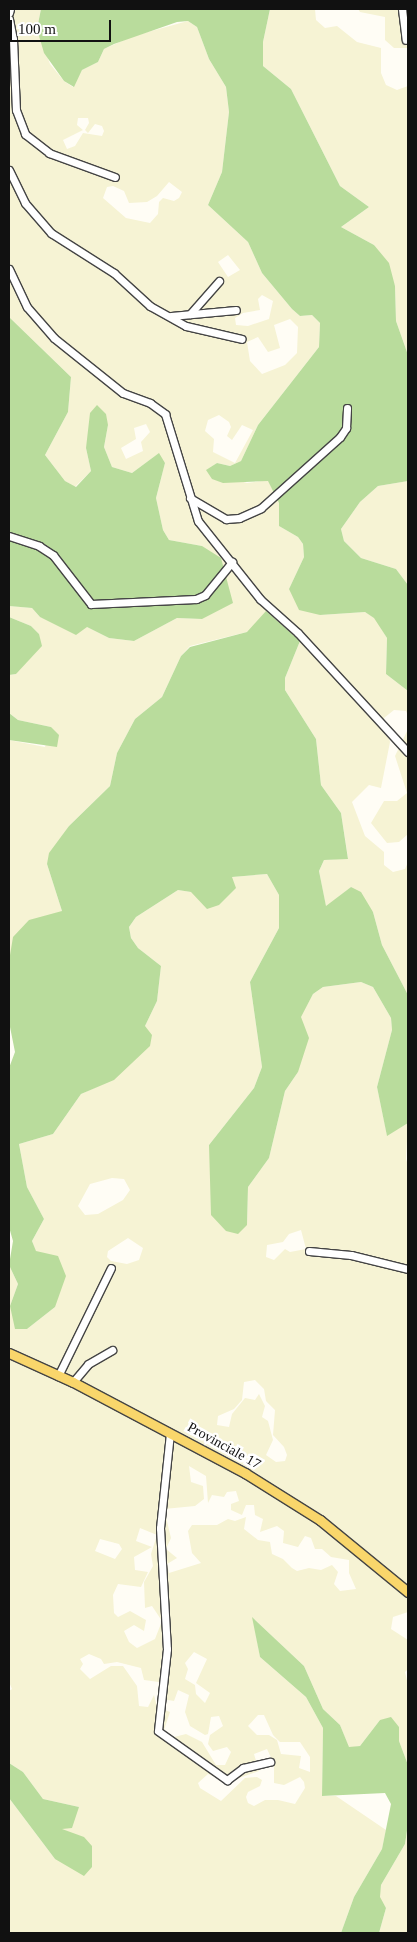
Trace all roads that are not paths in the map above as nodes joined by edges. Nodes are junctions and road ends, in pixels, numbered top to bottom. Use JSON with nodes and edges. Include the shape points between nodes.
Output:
{"nodes":[{"id":1,"x":10,"y":9,"type":"edge"},
{"id":2,"x":402,"y":9,"type":"edge"},
{"id":3,"x":9,"y":13,"type":"edge"},
{"id":4,"x":9,"y":19,"type":"edge"},
{"id":5,"x":406,"y":40,"type":"dead end"},
{"id":6,"x":9,"y":170,"type":"edge"},
{"id":7,"x":115,"y":176,"type":"dead end"},
{"id":8,"x":9,"y":269,"type":"edge"},
{"id":9,"x":219,"y":281,"type":"dead end"},
{"id":10,"x":236,"y":310,"type":"dead end"},
{"id":11,"x":190,"y":315,"type":"junction"},
{"id":12,"x":171,"y":316,"type":"junction"},
{"id":13,"x":242,"y":339,"type":"dead end"},
{"id":14,"x":346,"y":408,"type":"dead end"},
{"id":15,"x":190,"y":498,"type":"junction"},
{"id":16,"x":9,"y":536,"type":"edge"},
{"id":17,"x":232,"y":562,"type":"junction"},
{"id":18,"x":408,"y":752,"type":"edge"},
{"id":19,"x":309,"y":1251,"type":"dead end"},
{"id":20,"x":111,"y":1268,"type":"dead end"},
{"id":21,"x":408,"y":1269,"type":"edge"},
{"id":22,"x":112,"y":1350,"type":"dead end"},
{"id":23,"x":9,"y":1353,"type":"edge"},
{"id":24,"x":58,"y":1376,"type":"junction"},
{"id":25,"x":73,"y":1382,"type":"junction"},
{"id":26,"x":170,"y":1433,"type":"junction"},
{"id":27,"x":408,"y":1592,"type":"edge"},
{"id":28,"x":270,"y":1762,"type":"dead end"}],
"edges":[{"from":1,"to":3,"type":"street"},
{"from":2,"to":5,"type":"street"},
{"from":4,"to":7,"type":"street","via":[[20,126],[50,153]]},
{"from":6,"to":12,"type":"street","via":[[25,203],[50,233],[114,273],[150,306]]},
{"from":8,"to":15,"type":"street","via":[[27,307],[54,338],[123,393],[150,403],[165,414]]},
{"from":9,"to":11,"type":"street"},
{"from":10,"to":11,"type":"street"},
{"from":11,"to":12,"type":"street"},
{"from":12,"to":13,"type":"street","via":[[193,328]]},
{"from":14,"to":15,"type":"street","via":[[346,428],[340,437],[261,508],[239,518],[226,519]]},
{"from":15,"to":17,"type":"street","via":[[198,521]]},
{"from":16,"to":17,"type":"street","via":[[39,546],[55,556],[92,604],[196,599],[204,595]]},
{"from":17,"to":18,"type":"street","via":[[260,599],[298,633]]},
{"from":19,"to":21,"type":"street","via":[[351,1255]]},
{"from":20,"to":24,"type":"street"},
{"from":22,"to":25,"type":"street","via":[[88,1364]]},
{"from":23,"to":24,"type":"main road","name":"Provinciale 17"},
{"from":24,"to":25,"type":"main road","name":"Provinciale 17"},
{"from":25,"to":26,"type":"main road","name":"Provinciale 17"},
{"from":26,"to":27,"type":"main road","name":"Provinciale 17","via":[[296,1504]]},
{"from":26,"to":28,"type":"street","via":[[160,1528],[167,1649],[158,1731],[227,1780],[243,1768]]}]}
